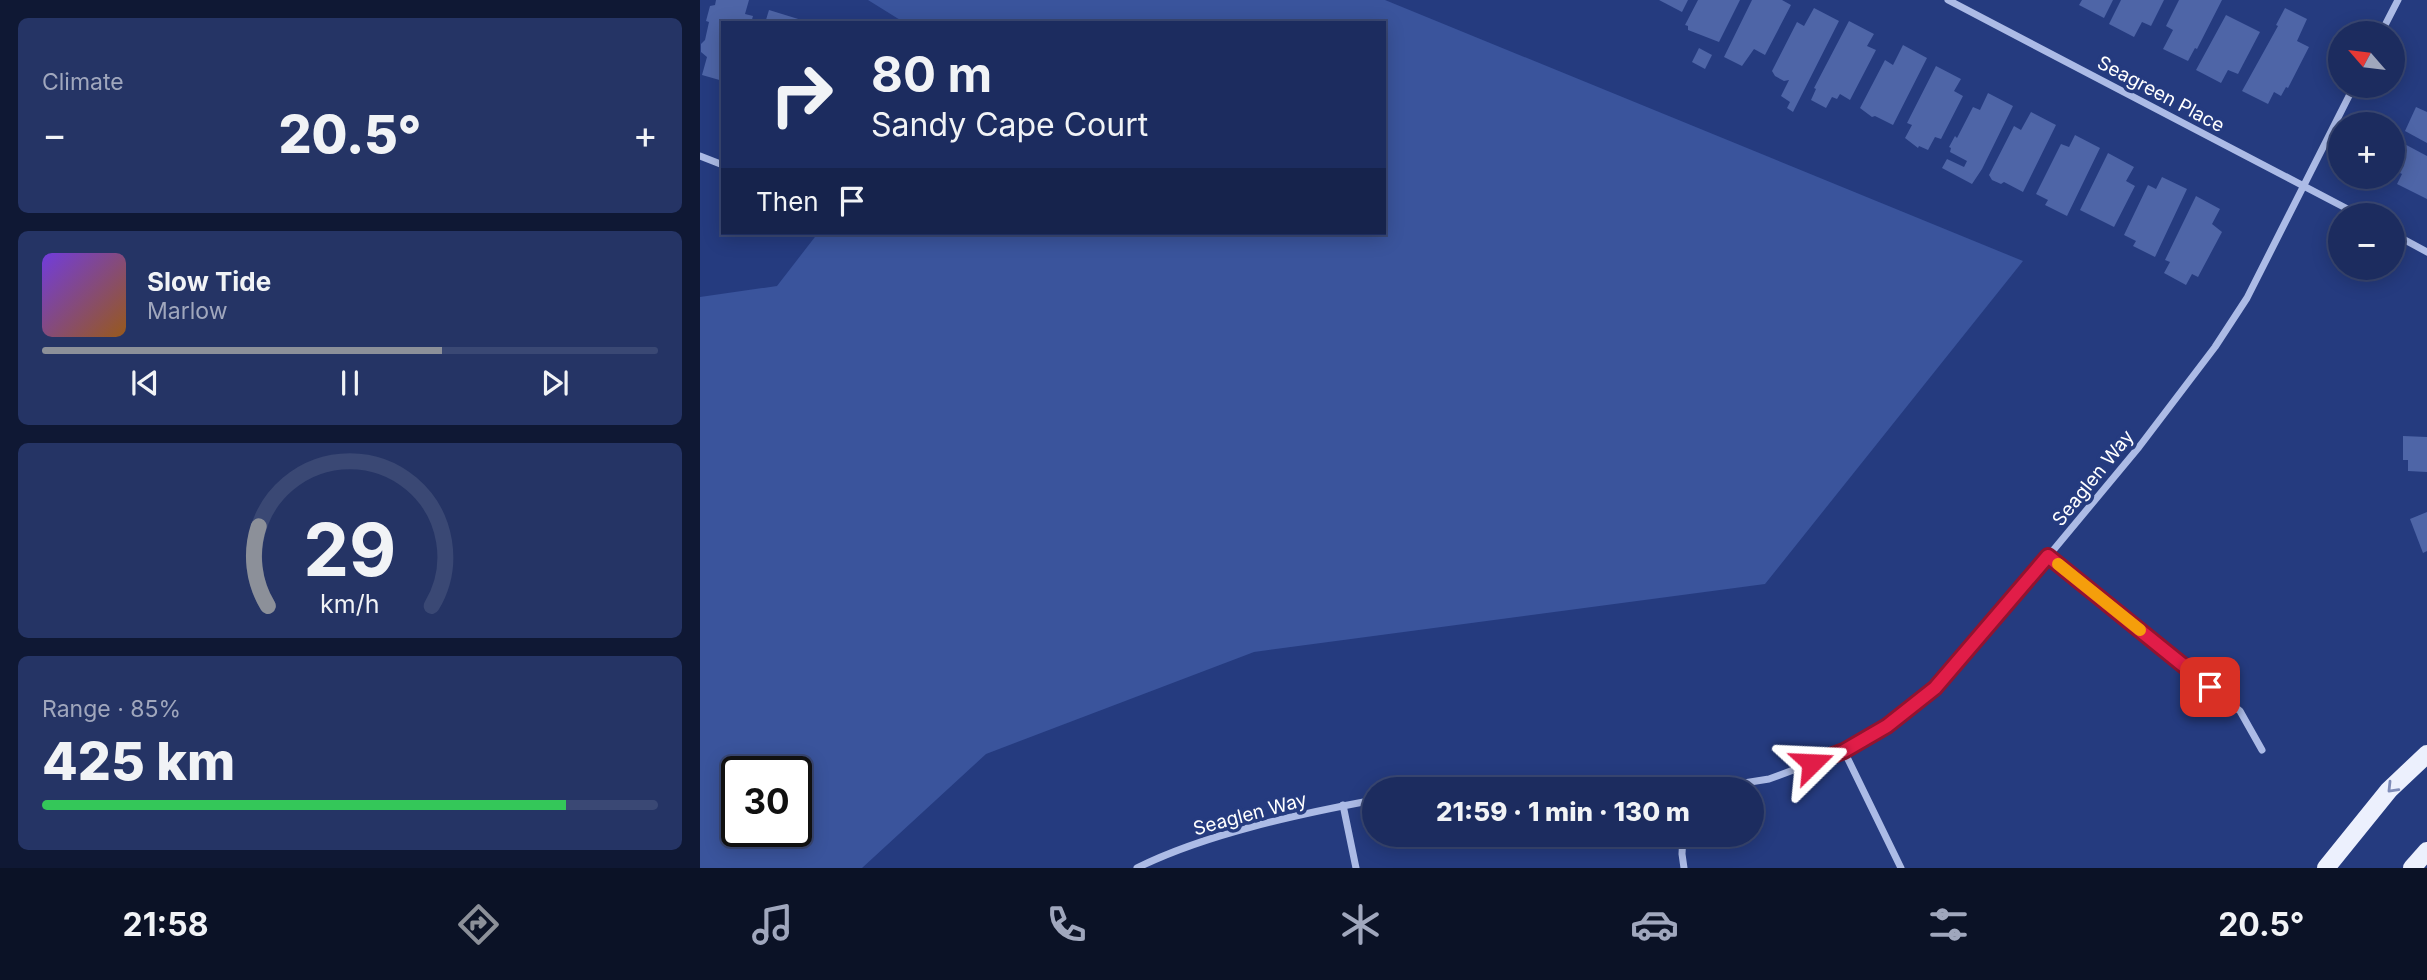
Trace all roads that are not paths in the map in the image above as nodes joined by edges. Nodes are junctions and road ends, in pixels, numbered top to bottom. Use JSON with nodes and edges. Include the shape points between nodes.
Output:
{"nodes":[{"id":1,"x":1948,"y":0,"type":"edge"},
{"id":2,"x":2398,"y":0,"type":"edge"},
{"id":3,"x":2387,"y":21,"type":"edge"},
{"id":4,"x":2348,"y":98,"type":"edge"},
{"id":5,"x":700,"y":156,"type":"edge"},
{"id":6,"x":721,"y":164,"type":"edge"},
{"id":7,"x":2304,"y":186,"type":"junction"},
{"id":8,"x":2336,"y":203,"type":"edge"},
{"id":9,"x":2405,"y":240,"type":"edge"},
{"id":10,"x":2427,"y":251,"type":"edge"},
{"id":11,"x":2048,"y":556,"type":"junction"},
{"id":12,"x":2262,"y":750,"type":"dead end"},
{"id":13,"x":1844,"y":751,"type":"junction"},
{"id":14,"x":2427,"y":754,"type":"edge"},
{"id":15,"x":1764,"y":780,"type":"edge"},
{"id":16,"x":1362,"y":802,"type":"edge"},
{"id":17,"x":1343,"y":805,"type":"junction"},
{"id":18,"x":1682,"y":847,"type":"edge"},
{"id":19,"x":2427,"y":851,"type":"edge"},
{"id":20,"x":1137,"y":868,"type":"edge"},
{"id":21,"x":1356,"y":868,"type":"edge"},
{"id":22,"x":1684,"y":868,"type":"edge"},
{"id":23,"x":1901,"y":868,"type":"edge"},
{"id":24,"x":2326,"y":868,"type":"edge"},
{"id":25,"x":2412,"y":868,"type":"edge"}],
"edges":[{"from":1,"to":7,"type":"street","name":"Seagreen Place"},
{"from":2,"to":3,"type":"street"},
{"from":4,"to":7,"type":"street","name":"Seaglen Way"},
{"from":5,"to":6,"type":"street"},
{"from":7,"to":8,"type":"street","name":"Seagreen Place"},
{"from":7,"to":11,"type":"street","name":"Seaglen Way","via":[[2247,298],[2215,347]]},
{"from":9,"to":10,"type":"street"},
{"from":11,"to":12,"type":"street","via":[[2240,711]]},
{"from":11,"to":13,"type":"street","name":"Seaglen Way","via":[[1935,688],[1887,726]]},
{"from":13,"to":15,"type":"street","name":"Seaglen Way"},
{"from":13,"to":23,"type":"street"},
{"from":14,"to":24,"type":"main road","one_way":true,"via":[[2389,790]]},
{"from":16,"to":17,"type":"street","name":"Seaglen Way"},
{"from":17,"to":20,"type":"street","name":"Seaglen Way","via":[[1178,850]]},
{"from":17,"to":21,"type":"street"},
{"from":18,"to":22,"type":"street"},
{"from":19,"to":25,"type":"main road"}]}
